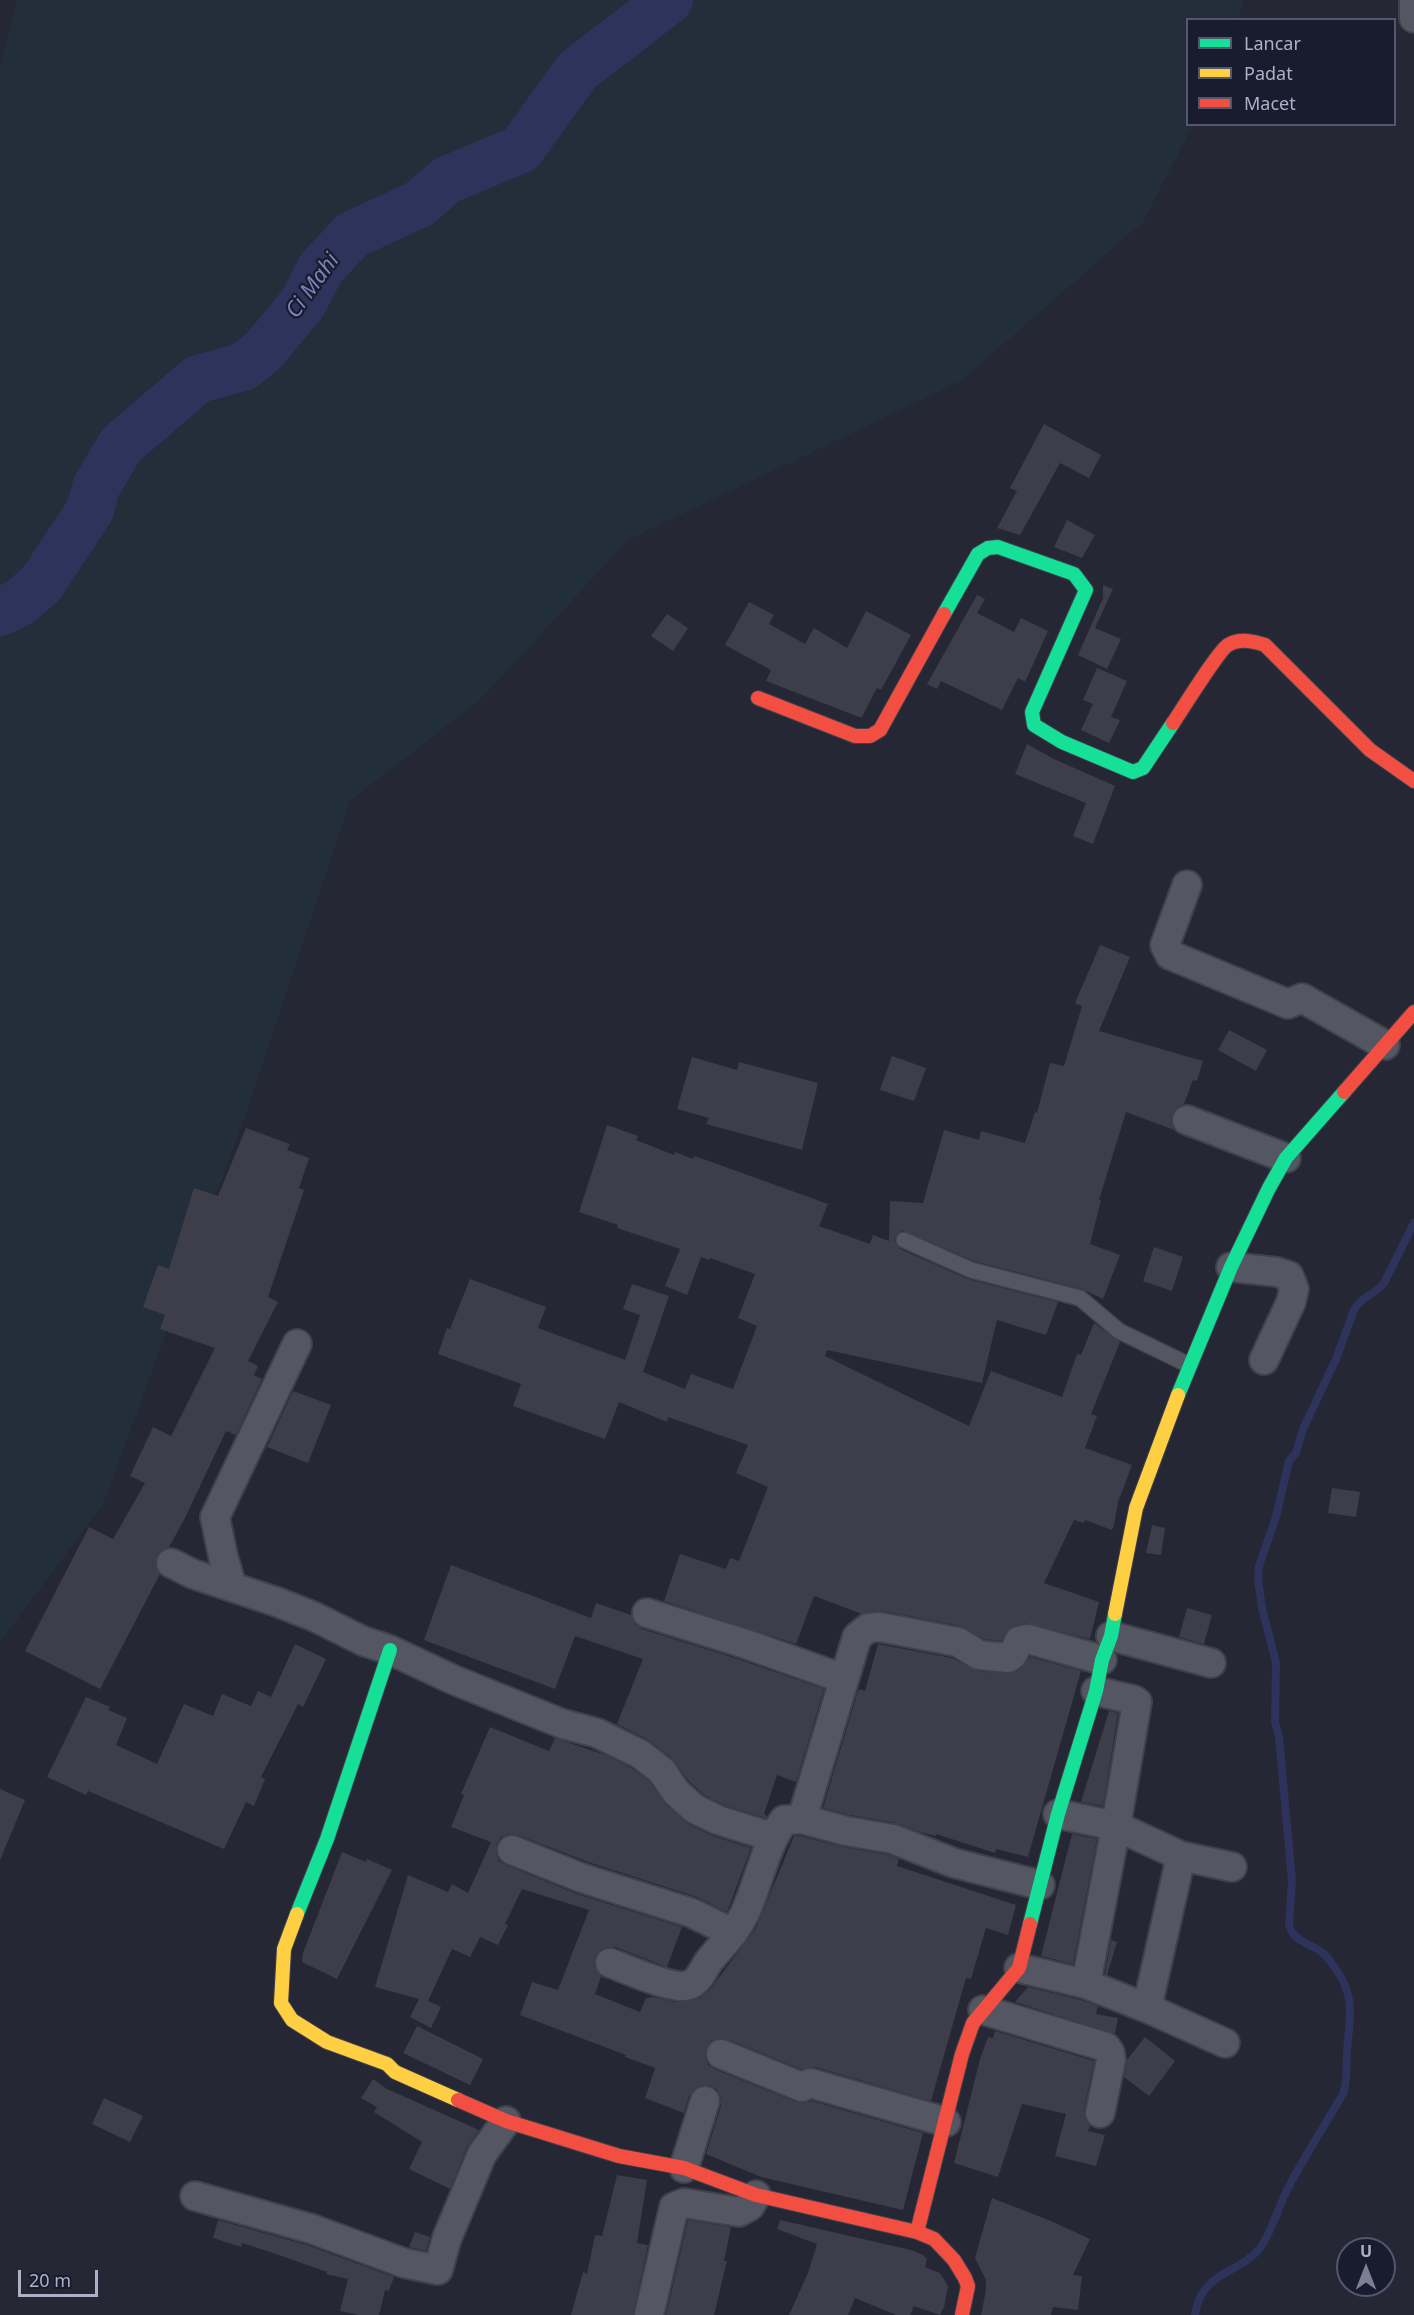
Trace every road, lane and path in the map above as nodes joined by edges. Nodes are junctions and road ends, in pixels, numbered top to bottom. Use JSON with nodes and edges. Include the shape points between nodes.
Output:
{"nodes":[{"id":1,"x":1414,"y":2,"type":"edge"},
{"id":2,"x":1414,"y":18,"type":"edge"},
{"id":3,"x":758,"y":698,"type":"dead end"},
{"id":4,"x":1414,"y":781,"type":"edge"},
{"id":5,"x":1187,"y":885,"type":"dead end"},
{"id":6,"x":1414,"y":1012,"type":"edge"},
{"id":7,"x":1385,"y":1045,"type":"junction"},
{"id":8,"x":1187,"y":1120,"type":"dead end"},
{"id":9,"x":1286,"y":1158,"type":"junction"},
{"id":10,"x":904,"y":1240,"type":"dead end"},
{"id":11,"x":1231,"y":1267,"type":"junction"},
{"id":12,"x":297,"y":1344,"type":"dead end"},
{"id":13,"x":1264,"y":1360,"type":"dead end"},
{"id":14,"x":1189,"y":1365,"type":"junction"},
{"id":15,"x":171,"y":1563,"type":"dead end"},
{"id":16,"x":232,"y":1587,"type":"junction"},
{"id":17,"x":647,"y":1613,"type":"dead end"},
{"id":18,"x":1107,"y":1648,"type":"junction"},
{"id":19,"x":390,"y":1650,"type":"junction"},
{"id":20,"x":1211,"y":1663,"type":"dead end"},
{"id":21,"x":844,"y":1679,"type":"junction"},
{"id":22,"x":1096,"y":1691,"type":"junction"},
{"id":23,"x":1058,"y":1814,"type":"junction"},
{"id":24,"x":802,"y":1819,"type":"junction"},
{"id":25,"x":1116,"y":1826,"type":"junction"},
{"id":26,"x":772,"y":1837,"type":"junction"},
{"id":27,"x":512,"y":1850,"type":"dead end"},
{"id":28,"x":1181,"y":1856,"type":"junction"},
{"id":29,"x":1232,"y":1868,"type":"dead end"},
{"id":30,"x":1040,"y":1885,"type":"junction"},
{"id":31,"x":733,"y":1933,"type":"junction"},
{"id":32,"x":609,"y":1963,"type":"dead end"},
{"id":33,"x":1019,"y":1968,"type":"junction"},
{"id":34,"x":1086,"y":1984,"type":"junction"},
{"id":35,"x":1147,"y":2008,"type":"junction"},
{"id":36,"x":983,"y":2010,"type":"junction"},
{"id":37,"x":1225,"y":2043,"type":"dead end"},
{"id":38,"x":721,"y":2054,"type":"dead end"},
{"id":39,"x":705,"y":2101,"type":"dead end"},
{"id":40,"x":1100,"y":2113,"type":"dead end"},
{"id":41,"x":506,"y":2121,"type":"junction"},
{"id":42,"x":946,"y":2121,"type":"junction"},
{"id":43,"x":684,"y":2168,"type":"junction"},
{"id":44,"x":756,"y":2195,"type":"junction"},
{"id":45,"x":195,"y":2196,"type":"dead end"},
{"id":46,"x":917,"y":2232,"type":"junction"},
{"id":47,"x":649,"y":2315,"type":"edge"},
{"id":48,"x":962,"y":2315,"type":"edge"}],
"edges":[{"from":1,"to":2,"type":"street"},
{"from":3,"to":4,"type":"street","via":[[855,736],[870,736],[880,730],[978,554],[998,547],[1074,574],[1086,590],[1032,712],[1035,727],[1049,735],[1125,770],[1143,768],[1225,646],[1237,640],[1251,640],[1265,645],[1370,750]]},
{"from":5,"to":7,"type":"street","via":[[1165,945],[1170,955],[1288,1004],[1302,998]]},
{"from":6,"to":7,"type":"street"},
{"from":7,"to":9,"type":"street"},
{"from":8,"to":9,"type":"street"},
{"from":9,"to":11,"type":"street"},
{"from":10,"to":14,"type":"lane","via":[[971,1270],[1080,1298],[1119,1331]]},
{"from":11,"to":13,"type":"street","via":[[1289,1276],[1294,1289]]},
{"from":11,"to":14,"type":"street"},
{"from":12,"to":16,"type":"street","via":[[215,1518]]},
{"from":14,"to":18,"type":"street","via":[[1136,1508]]},
{"from":15,"to":16,"type":"street"},
{"from":16,"to":19,"type":"street"},
{"from":17,"to":21,"type":"street"},
{"from":18,"to":20,"type":"street"},
{"from":18,"to":21,"type":"street","via":[[1028,1639],[1019,1641],[1008,1658],[991,1658],[958,1642],[868,1628],[857,1637]]},
{"from":18,"to":22,"type":"street"},
{"from":19,"to":26,"type":"street","via":[[454,1680],[563,1724],[597,1733],[640,1754],[662,1771],[676,1792],[695,1809]]},
{"from":19,"to":41,"type":"street","via":[[327,1839],[284,1949],[281,2003],[292,2020],[327,2042],[387,2064],[395,2072]]},
{"from":21,"to":24,"type":"street"},
{"from":22,"to":23,"type":"street"},
{"from":22,"to":25,"type":"street","via":[[1137,1702]]},
{"from":23,"to":25,"type":"street"},
{"from":23,"to":30,"type":"street"},
{"from":24,"to":26,"type":"street","via":[[784,1820]]},
{"from":24,"to":30,"type":"street","via":[[893,1839],[954,1863]]},
{"from":25,"to":28,"type":"street"},
{"from":25,"to":34,"type":"street"},
{"from":26,"to":31,"type":"street","via":[[745,1914]]},
{"from":27,"to":31,"type":"street","via":[[582,1878],[692,1913]]},
{"from":28,"to":29,"type":"street"},
{"from":28,"to":35,"type":"street"},
{"from":30,"to":33,"type":"street"},
{"from":31,"to":32,"type":"street","via":[[698,1979],[684,1986]]},
{"from":33,"to":34,"type":"street"},
{"from":33,"to":36,"type":"street"},
{"from":34,"to":35,"type":"street"},
{"from":35,"to":37,"type":"street"},
{"from":36,"to":40,"type":"street","via":[[1106,2047],[1111,2060]]},
{"from":36,"to":42,"type":"street","via":[[973,2023],[962,2054]]},
{"from":38,"to":42,"type":"street","via":[[802,2087],[810,2083]]},
{"from":39,"to":43,"type":"street"},
{"from":41,"to":43,"type":"street","via":[[619,2156]]},
{"from":41,"to":45,"type":"street","via":[[482,2154],[438,2270],[404,2263],[312,2229]]},
{"from":42,"to":46,"type":"street"},
{"from":43,"to":44,"type":"street"},
{"from":44,"to":46,"type":"street"},
{"from":44,"to":47,"type":"street","via":[[750,2206],[739,2212],[684,2203],[674,2207]]},
{"from":46,"to":48,"type":"street","via":[[934,2239],[965,2277],[968,2286]]}]}
